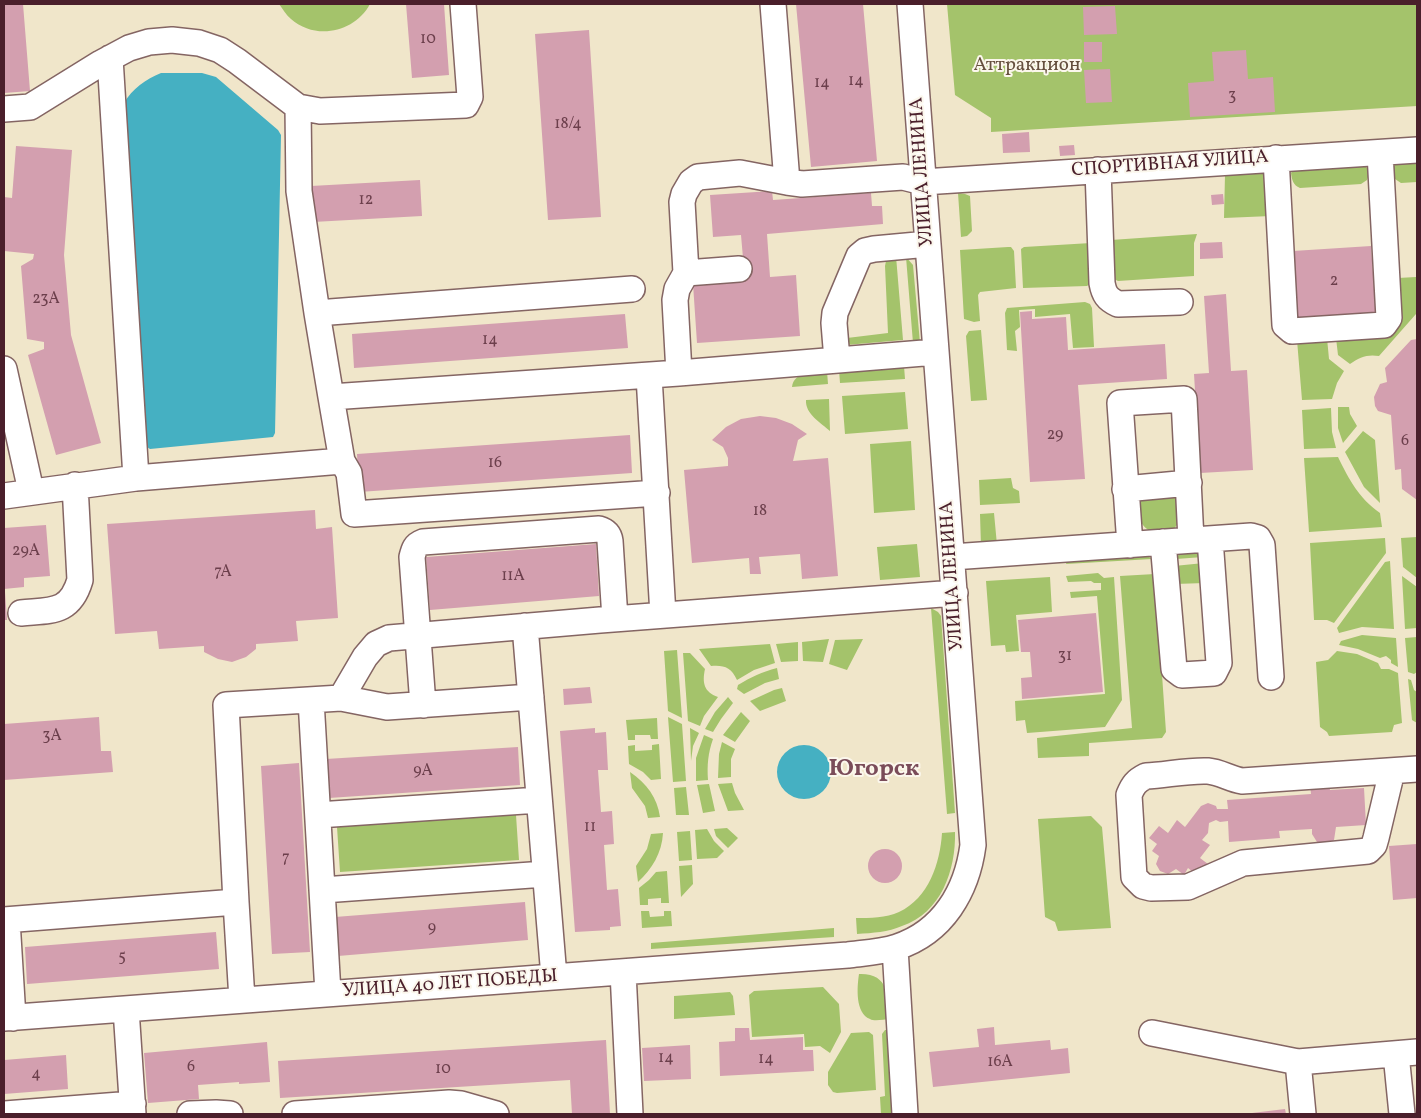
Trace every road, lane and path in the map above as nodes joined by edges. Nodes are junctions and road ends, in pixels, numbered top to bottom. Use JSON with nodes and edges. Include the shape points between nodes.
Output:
{"nodes":[{"id":1,"x":463,"y":4,"type":"edge"},
{"id":2,"x":772,"y":4,"type":"edge"},
{"id":3,"x":910,"y":4,"type":"edge"},
{"id":4,"x":110,"y":58,"type":"junction"},
{"id":5,"x":298,"y":107,"type":"junction"},
{"id":6,"x":4,"y":109,"type":"edge"},
{"id":7,"x":1417,"y":150,"type":"edge"},
{"id":8,"x":1380,"y":153,"type":"junction"},
{"id":9,"x":1276,"y":158,"type":"junction"},
{"id":10,"x":1098,"y":170,"type":"junction"},
{"id":11,"x":788,"y":182,"type":"junction"},
{"id":12,"x":923,"y":182,"type":"junction"},
{"id":13,"x":928,"y":244,"type":"junction"},
{"id":14,"x":739,"y":269,"type":"dead end"},
{"id":15,"x":686,"y":273,"type":"junction"},
{"id":16,"x":632,"y":289,"type":"dead end"},
{"id":17,"x":1180,"y":302,"type":"dead end"},
{"id":18,"x":317,"y":313,"type":"junction"},
{"id":19,"x":936,"y":352,"type":"junction"},
{"id":20,"x":837,"y":360,"type":"junction"},
{"id":21,"x":4,"y":369,"type":"edge"},
{"id":22,"x":680,"y":374,"type":"junction"},
{"id":23,"x":649,"y":376,"type":"junction"},
{"id":24,"x":331,"y":397,"type":"junction"},
{"id":25,"x":342,"y":461,"type":"junction"},
{"id":26,"x":136,"y":478,"type":"junction"},
{"id":27,"x":1189,"y":483,"type":"junction"},
{"id":28,"x":75,"y":486,"type":"junction"},
{"id":29,"x":1125,"y":488,"type":"junction"},
{"id":30,"x":30,"y":491,"type":"junction"},
{"id":31,"x":657,"y":493,"type":"junction"},
{"id":32,"x":4,"y":496,"type":"edge"},
{"id":33,"x":1201,"y":540,"type":"junction"},
{"id":34,"x":1163,"y":542,"type":"junction"},
{"id":35,"x":1130,"y":544,"type":"junction"},
{"id":36,"x":952,"y":557,"type":"junction"},
{"id":37,"x":954,"y":593,"type":"junction"},
{"id":38,"x":21,"y":613,"type":"dead end"},
{"id":39,"x":664,"y":615,"type":"junction"},
{"id":40,"x":615,"y":619,"type":"junction"},
{"id":41,"x":525,"y":626,"type":"junction"},
{"id":42,"x":418,"y":634,"type":"junction"},
{"id":43,"x":1271,"y":677,"type":"dead end"},
{"id":44,"x":531,"y":697,"type":"junction"},
{"id":45,"x":341,"y":698,"type":"junction"},
{"id":46,"x":311,"y":700,"type":"junction"},
{"id":47,"x":423,"y":705,"type":"junction"},
{"id":48,"x":1417,"y":769,"type":"edge"},
{"id":49,"x":1392,"y":771,"type":"junction"},
{"id":50,"x":539,"y":800,"type":"junction"},
{"id":51,"x":318,"y":815,"type":"junction"},
{"id":52,"x":545,"y":874,"type":"junction"},
{"id":53,"x":322,"y":890,"type":"junction"},
{"id":54,"x":236,"y":902,"type":"junction"},
{"id":55,"x":5,"y":920,"type":"edge"},
{"id":56,"x":895,"y":948,"type":"junction"},
{"id":57,"x":623,"y":972,"type":"junction"},
{"id":58,"x":554,"y":977,"type":"junction"},
{"id":59,"x":328,"y":994,"type":"junction"},
{"id":60,"x":242,"y":1000,"type":"junction"},
{"id":61,"x":126,"y":1009,"type":"junction"},
{"id":62,"x":8,"y":1018,"type":"edge"},
{"id":63,"x":1152,"y":1033,"type":"dead end"},
{"id":64,"x":1407,"y":1053,"type":"edge"},
{"id":65,"x":1298,"y":1062,"type":"junction"},
{"id":66,"x":133,"y":1109,"type":"edge"},
{"id":67,"x":5,"y":1114,"type":"edge"},
{"id":68,"x":190,"y":1114,"type":"edge"},
{"id":69,"x":230,"y":1114,"type":"edge"},
{"id":70,"x":295,"y":1114,"type":"edge"},
{"id":71,"x":496,"y":1114,"type":"edge"},
{"id":72,"x":630,"y":1114,"type":"edge"},
{"id":73,"x":905,"y":1114,"type":"edge"},
{"id":74,"x":1303,"y":1114,"type":"edge"},
{"id":75,"x":1402,"y":1114,"type":"edge"}],
"edges":[{"from":1,"to":5,"type":"street","via":[[470,97],[466,105],[320,111]]},
{"from":2,"to":11,"type":"street"},
{"from":3,"to":12,"type":"street","name":"УЛИЦА ЛЕНИНА"},
{"from":4,"to":5,"type":"street","via":[[149,42],[199,42],[237,61]]},
{"from":4,"to":6,"type":"street","via":[[30,107]]},
{"from":4,"to":26,"type":"street"},
{"from":5,"to":18,"type":"street","via":[[299,191]]},
{"from":7,"to":8,"type":"street","name":"СПОРТИВНАЯ УЛИЦА"},
{"from":8,"to":9,"type":"street","name":"СПОРТИВНАЯ УЛИЦА"},
{"from":8,"to":9,"type":"street","via":[[1389,318],[1384,325],[1292,330],[1285,325]]},
{"from":9,"to":10,"type":"street","name":"СПОРТИВНАЯ УЛИЦА"},
{"from":10,"to":12,"type":"street","name":"СПОРТИВНАЯ УЛИЦА"},
{"from":10,"to":17,"type":"street","via":[[1104,294],[1118,304]]},
{"from":11,"to":12,"type":"street","name":"СПОРТИВНАЯ УЛИЦА","via":[[802,184],[903,177]]},
{"from":11,"to":15,"type":"street","name":"СПОРТИВНАЯ УЛИЦА","via":[[740,173],[698,177],[691,182],[682,202]]},
{"from":12,"to":13,"type":"street","name":"УЛИЦА ЛЕНИНА"},
{"from":13,"to":19,"type":"street","name":"УЛИЦА ЛЕНИНА"},
{"from":13,"to":20,"type":"street","via":[[874,249],[858,256],[835,313]]},
{"from":14,"to":15,"type":"street"},
{"from":15,"to":22,"type":"street","via":[[675,300]]},
{"from":16,"to":18,"type":"street"},
{"from":18,"to":24,"type":"street"},
{"from":19,"to":20,"type":"street"},
{"from":19,"to":36,"type":"street","name":"УЛИЦА ЛЕНИНА"},
{"from":20,"to":22,"type":"street"},
{"from":21,"to":30,"type":"street"},
{"from":22,"to":23,"type":"street"},
{"from":23,"to":24,"type":"street"},
{"from":23,"to":31,"type":"street"},
{"from":24,"to":25,"type":"street"},
{"from":25,"to":26,"type":"street"},
{"from":25,"to":31,"type":"street","via":[[349,473],[354,514]]},
{"from":26,"to":28,"type":"street"},
{"from":27,"to":29,"type":"street"},
{"from":27,"to":29,"type":"street","via":[[1184,399],[1120,404]]},
{"from":27,"to":33,"type":"street"},
{"from":28,"to":30,"type":"street"},
{"from":28,"to":38,"type":"street","via":[[80,580],[76,594],[67,604],[54,610]]},
{"from":29,"to":35,"type":"street"},
{"from":30,"to":32,"type":"street"},
{"from":31,"to":39,"type":"street"},
{"from":33,"to":34,"type":"street"},
{"from":33,"to":34,"type":"street","via":[[1219,663],[1214,673],[1182,675],[1174,669]]},
{"from":33,"to":43,"type":"street","via":[[1251,536],[1258,538],[1262,545]]},
{"from":34,"to":35,"type":"street"},
{"from":35,"to":36,"type":"street"},
{"from":36,"to":37,"type":"street","name":"УЛИЦА ЛЕНИНА"},
{"from":37,"to":39,"type":"street"},
{"from":37,"to":56,"type":"street","name":"УЛИЦА ЛЕНИНА","via":[[974,845],[972,859],[958,897],[942,919],[924,935]]},
{"from":39,"to":40,"type":"street"},
{"from":40,"to":41,"type":"street"},
{"from":40,"to":42,"type":"street","via":[[610,541],[605,531],[423,542],[417,544],[412,557]]},
{"from":41,"to":42,"type":"street"},
{"from":41,"to":44,"type":"street"},
{"from":42,"to":45,"type":"street","via":[[389,638],[376,644]]},
{"from":42,"to":47,"type":"street"},
{"from":44,"to":47,"type":"street"},
{"from":44,"to":50,"type":"street"},
{"from":45,"to":46,"type":"street"},
{"from":45,"to":47,"type":"street","via":[[387,707]]},
{"from":46,"to":51,"type":"street"},
{"from":46,"to":54,"type":"street","via":[[226,706]]},
{"from":48,"to":49,"type":"street"},
{"from":49,"to":49,"type":"street","via":[[1242,781],[1208,771],[1146,776],[1132,786],[1129,795],[1134,876],[1151,888],[1188,887],[1243,863],[1368,851],[1374,846]]},
{"from":50,"to":51,"type":"street"},
{"from":50,"to":52,"type":"street"},
{"from":51,"to":53,"type":"street"},
{"from":52,"to":53,"type":"street"},
{"from":52,"to":58,"type":"street"},
{"from":53,"to":59,"type":"street"},
{"from":54,"to":55,"type":"street"},
{"from":54,"to":60,"type":"street"},
{"from":55,"to":62,"type":"street"},
{"from":56,"to":57,"type":"street","name":"УЛИЦА 40 ЛЕТ ПОБЕДЫ","via":[[848,955]]},
{"from":56,"to":73,"type":"street"},
{"from":57,"to":58,"type":"street","name":"УЛИЦА 40 ЛЕТ ПОБЕДЫ"},
{"from":57,"to":72,"type":"street"},
{"from":58,"to":59,"type":"street","name":"УЛИЦА 40 ЛЕТ ПОБЕДЫ"},
{"from":59,"to":60,"type":"street","name":"УЛИЦА 40 ЛЕТ ПОБЕДЫ"},
{"from":60,"to":61,"type":"street","name":"УЛИЦА 40 ЛЕТ ПОБЕДЫ"},
{"from":61,"to":62,"type":"street","name":"УЛИЦА 40 ЛЕТ ПОБЕДЫ"},
{"from":61,"to":66,"type":"street"},
{"from":63,"to":65,"type":"street"},
{"from":64,"to":65,"type":"street"},
{"from":64,"to":75,"type":"street"},
{"from":65,"to":74,"type":"street"},
{"from":66,"to":67,"type":"street"},
{"from":68,"to":69,"type":"street"},
{"from":70,"to":71,"type":"street","via":[[449,1103]]}]}
